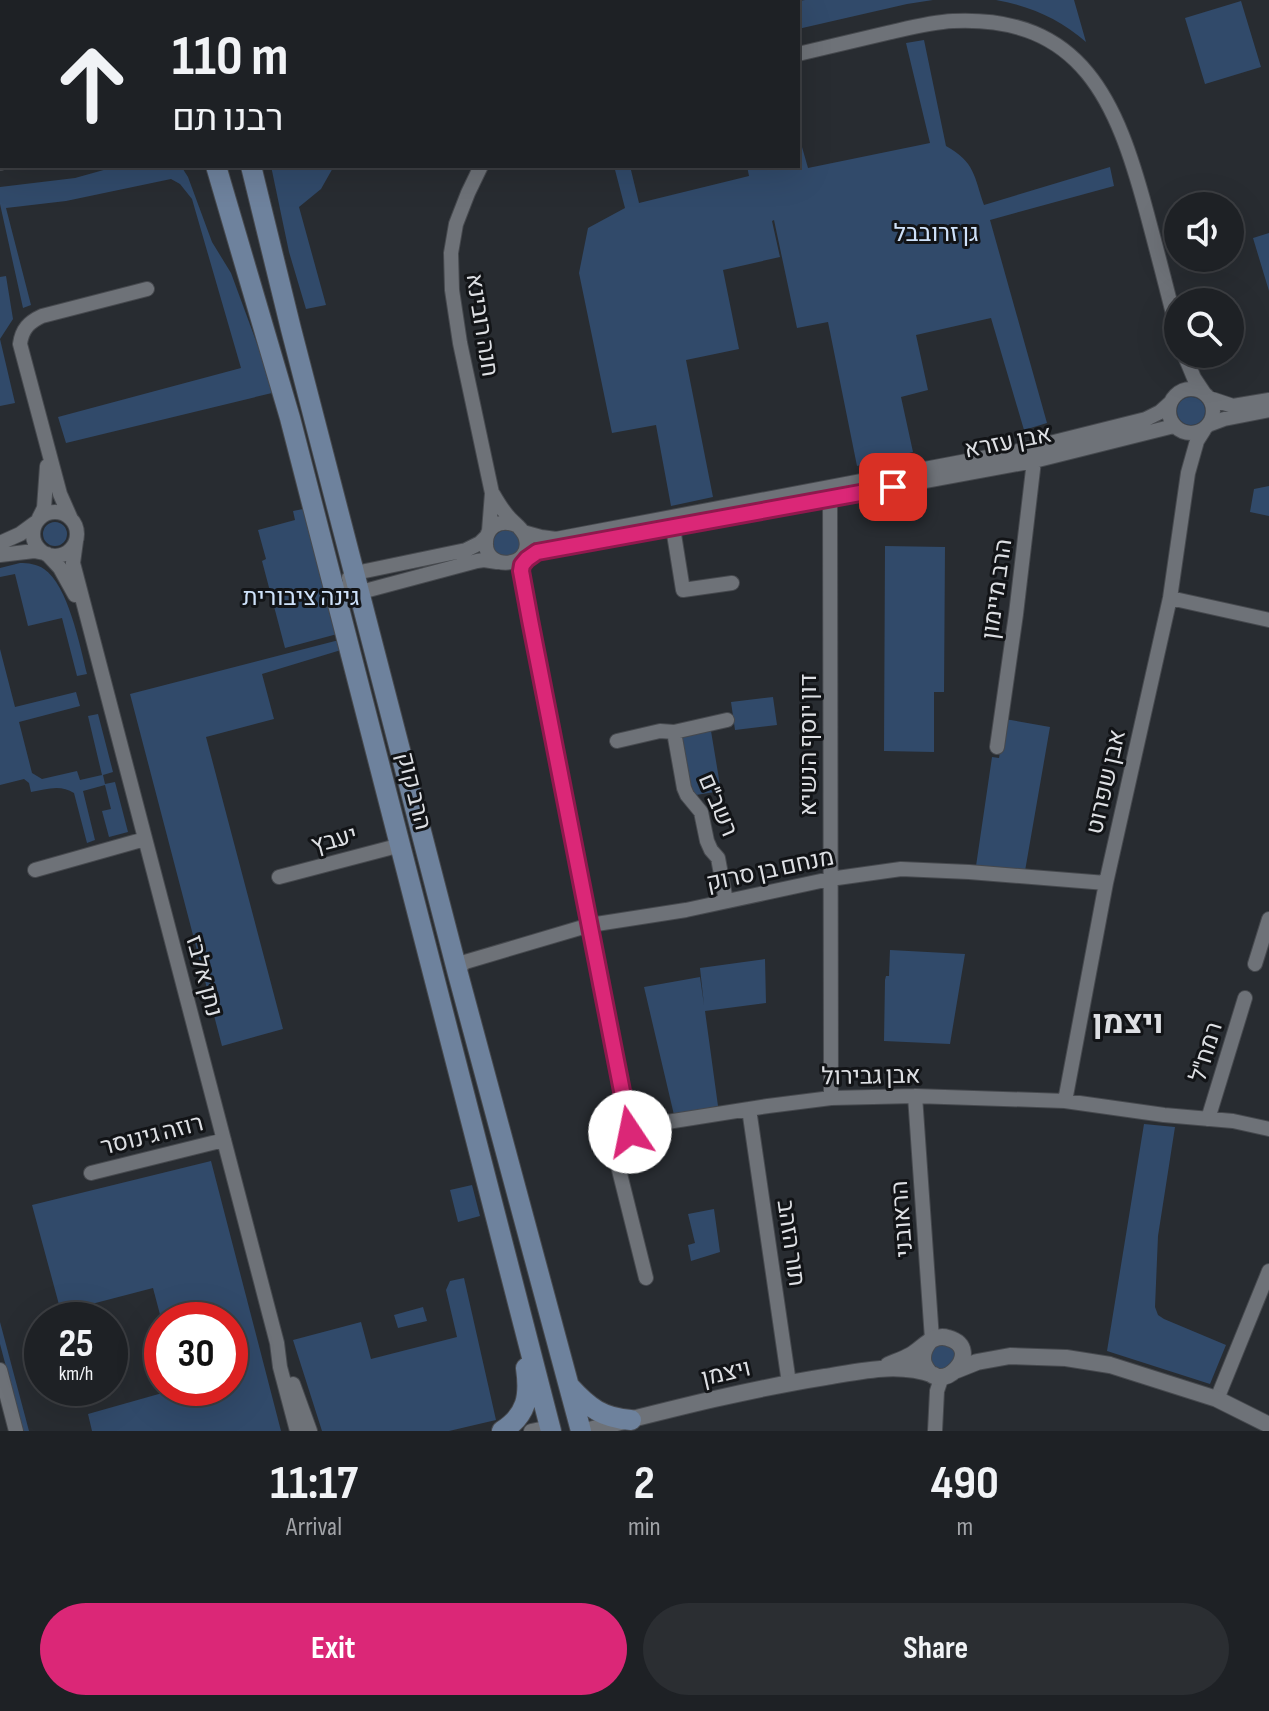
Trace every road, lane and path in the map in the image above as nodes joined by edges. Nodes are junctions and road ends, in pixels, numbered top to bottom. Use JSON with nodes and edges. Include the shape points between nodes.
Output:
{"nodes":[{"id":1,"x":800,"y":54,"type":"edge"},
{"id":2,"x":480,"y":168,"type":"edge"},
{"id":3,"x":255,"y":171,"type":"edge"},
{"id":4,"x":219,"y":174,"type":"edge"},
{"id":5,"x":1166,"y":288,"type":"edge"},
{"id":6,"x":147,"y":289,"type":"dead end"},
{"id":7,"x":1182,"y":368,"type":"edge"},
{"id":8,"x":1189,"y":368,"type":"edge"},
{"id":9,"x":1206,"y":396,"type":"junction"},
{"id":10,"x":1172,"y":399,"type":"junction"},
{"id":11,"x":1269,"y":400,"type":"edge"},
{"id":12,"x":1269,"y":410,"type":"edge"},
{"id":13,"x":1176,"y":428,"type":"junction"},
{"id":14,"x":1206,"y":428,"type":"junction"},
{"id":15,"x":1053,"y":443,"type":"junction"},
{"id":16,"x":48,"y":454,"type":"junction"},
{"id":17,"x":1034,"y":461,"type":"junction"},
{"id":18,"x":1188,"y":473,"type":"junction"},
{"id":19,"x":492,"y":493,"type":"junction"},
{"id":20,"x":830,"y":493,"type":"junction"},
{"id":21,"x":71,"y":519,"type":"junction"},
{"id":22,"x":37,"y":521,"type":"junction"},
{"id":23,"x":673,"y":528,"type":"junction"},
{"id":24,"x":521,"y":529,"type":"junction"},
{"id":25,"x":488,"y":534,"type":"junction"},
{"id":26,"x":76,"y":541,"type":"junction"},
{"id":27,"x":0,"y":543,"type":"edge"},
{"id":28,"x":537,"y":552,"type":"junction"},
{"id":29,"x":46,"y":554,"type":"junction"},
{"id":30,"x":0,"y":555,"type":"edge"},
{"id":31,"x":521,"y":558,"type":"junction"},
{"id":32,"x":501,"y":563,"type":"junction"},
{"id":33,"x":358,"y":583,"type":"junction"},
{"id":34,"x":732,"y":583,"type":"dead end"},
{"id":35,"x":335,"y":587,"type":"junction"},
{"id":36,"x":1170,"y":598,"type":"junction"},
{"id":37,"x":88,"y":620,"type":"junction"},
{"id":38,"x":1269,"y":620,"type":"edge"},
{"id":39,"x":727,"y":720,"type":"dead end"},
{"id":40,"x":674,"y":732,"type":"junction"},
{"id":41,"x":617,"y":741,"type":"dead end"},
{"id":42,"x":997,"y":747,"type":"dead end"},
{"id":43,"x":145,"y":839,"type":"junction"},
{"id":44,"x":401,"y":845,"type":"junction"},
{"id":45,"x":35,"y":870,"type":"dead end"},
{"id":46,"x":279,"y":877,"type":"dead end"},
{"id":47,"x":830,"y":879,"type":"junction"},
{"id":48,"x":1106,"y":883,"type":"junction"},
{"id":49,"x":726,"y":901,"type":"junction"},
{"id":50,"x":1269,"y":919,"type":"edge"},
{"id":51,"x":590,"y":925,"type":"junction"},
{"id":52,"x":1255,"y":964,"type":"dead end"},
{"id":53,"x":458,"y":974,"type":"junction"},
{"id":54,"x":1245,"y":998,"type":"dead end"},
{"id":55,"x":915,"y":1096,"type":"junction"},
{"id":56,"x":831,"y":1098,"type":"junction"},
{"id":57,"x":1065,"y":1101,"type":"junction"},
{"id":58,"x":749,"y":1109,"type":"junction"},
{"id":59,"x":1208,"y":1119,"type":"junction"},
{"id":60,"x":1269,"y":1129,"type":"edge"},
{"id":61,"x":630,"y":1132,"type":"junction"},
{"id":62,"x":224,"y":1140,"type":"junction"},
{"id":63,"x":91,"y":1173,"type":"dead end"},
{"id":64,"x":1269,"y":1271,"type":"edge"},
{"id":65,"x":646,"y":1278,"type":"dead end"},
{"id":66,"x":516,"y":1297,"type":"junction"},
{"id":67,"x":931,"y":1340,"type":"junction"},
{"id":68,"x":955,"y":1341,"type":"junction"},
{"id":69,"x":277,"y":1343,"type":"junction"},
{"id":70,"x":1010,"y":1356,"type":"junction"},
{"id":71,"x":879,"y":1369,"type":"junction"},
{"id":72,"x":0,"y":1370,"type":"edge"},
{"id":73,"x":944,"y":1374,"type":"junction"},
{"id":74,"x":789,"y":1383,"type":"junction"},
{"id":75,"x":569,"y":1386,"type":"junction"},
{"id":76,"x":1217,"y":1399,"type":"junction"},
{"id":77,"x":1269,"y":1425,"type":"edge"},
{"id":78,"x":623,"y":1426,"type":"edge"},
{"id":79,"x":544,"y":1430,"type":"edge"},
{"id":80,"x":16,"y":1431,"type":"edge"},
{"id":81,"x":295,"y":1431,"type":"edge"},
{"id":82,"x":310,"y":1431,"type":"edge"},
{"id":83,"x":502,"y":1431,"type":"edge"},
{"id":84,"x":581,"y":1431,"type":"edge"},
{"id":85,"x":935,"y":1431,"type":"edge"}],
"edges":[{"from":1,"to":5,"type":"street","via":[[960,21],[1037,33],[1068,52],[1091,76],[1125,139]]},
{"from":2,"to":19,"type":"street","name":"חנה רובינא","via":[[456,224],[452,290]]},
{"from":3,"to":33,"type":"main road","name":"הרב קוק"},
{"from":4,"to":35,"type":"main road","name":"הרב קוק"},
{"from":6,"to":16,"type":"street","via":[[42,316],[26,326],[20,344]]},
{"from":7,"to":10,"type":"street"},
{"from":8,"to":9,"type":"street"},
{"from":9,"to":10,"type":"street","via":[[1192,389]]},
{"from":9,"to":11,"type":"street","via":[[1233,406]]},
{"from":9,"to":14,"type":"street","via":[[1213,412]]},
{"from":10,"to":13,"type":"street","via":[[1169,415]]},
{"from":10,"to":15,"type":"street","name":"אבן עזרא","via":[[1146,419]]},
{"from":12,"to":14,"type":"street"},
{"from":13,"to":14,"type":"street","via":[[1192,434]]},
{"from":13,"to":17,"type":"street","name":"אבן עזרא"},
{"from":13,"to":18,"type":"street","name":"אבן שפרוט"},
{"from":14,"to":18,"type":"street","name":"אבן שפרוט"},
{"from":15,"to":17,"type":"street"},
{"from":15,"to":20,"type":"street","name":"אבן עזרא"},
{"from":16,"to":21,"type":"street"},
{"from":16,"to":22,"type":"street","via":[[44,508]]},
{"from":17,"to":20,"type":"street","name":"אבן עזרא"},
{"from":17,"to":42,"type":"street","name":"הרב מיימון"},
{"from":18,"to":36,"type":"street","name":"אבן שפרוט"},
{"from":19,"to":24,"type":"street","name":"חנה רובינא"},
{"from":19,"to":25,"type":"street","name":"חנה רובינא"},
{"from":20,"to":23,"type":"street","name":"אבן עזרא"},
{"from":20,"to":24,"type":"street","name":"אבן עזרא","via":[[556,539]]},
{"from":20,"to":47,"type":"street","name":"דון יוסף הנשיא"},
{"from":21,"to":22,"type":"street","via":[[50,512]]},
{"from":21,"to":26,"type":"street"},
{"from":22,"to":27,"type":"street"},
{"from":22,"to":29,"type":"street","via":[[34,539]]},
{"from":23,"to":28,"type":"street","name":"אבן עזרא"},
{"from":23,"to":34,"type":"street","via":[[683,590]]},
{"from":24,"to":25,"type":"street","via":[[506,522]]},
{"from":24,"to":31,"type":"street","via":[[527,545]]},
{"from":25,"to":32,"type":"street","via":[[486,550]]},
{"from":25,"to":33,"type":"street","via":[[466,550]]},
{"from":26,"to":29,"type":"street","via":[[63,554]]},
{"from":26,"to":37,"type":"street","name":"נתן אלבז","via":[[73,563]]},
{"from":28,"to":31,"type":"street","name":"אבן עזרא"},
{"from":28,"to":51,"type":"street","via":[[521,571]]},
{"from":29,"to":30,"type":"street"},
{"from":29,"to":37,"type":"street","name":"נתן אלבז"},
{"from":31,"to":32,"type":"street"},
{"from":32,"to":33,"type":"street","via":[[484,560]]},
{"from":33,"to":35,"type":"street"},
{"from":33,"to":53,"type":"main road","name":"הרב קוק"},
{"from":35,"to":44,"type":"main road","name":"הרב קוק"},
{"from":36,"to":38,"type":"street"},
{"from":36,"to":48,"type":"street","name":"אבן שפרוט"},
{"from":37,"to":43,"type":"street","name":"נתן אלבז"},
{"from":39,"to":40,"type":"street"},
{"from":40,"to":41,"type":"street"},
{"from":40,"to":49,"type":"street","name":"רשב\"ם","via":[[684,788],[701,812]]},
{"from":43,"to":45,"type":"street"},
{"from":43,"to":62,"type":"street","name":"נתן אלבז"},
{"from":44,"to":46,"type":"street","name":"יעבץ"},
{"from":44,"to":66,"type":"main road","name":"הרב קוק"},
{"from":47,"to":48,"type":"street","name":"מנחם בן סרוק","via":[[901,869]]},
{"from":47,"to":49,"type":"street","name":"מנחם בן סרוק"},
{"from":47,"to":56,"type":"street","name":"דון יוסף הנשיא"},
{"from":48,"to":57,"type":"street","name":"אבן שפרוט"},
{"from":49,"to":51,"type":"street","name":"מנחם בן סרוק"},
{"from":50,"to":52,"type":"street"},
{"from":51,"to":53,"type":"street","name":"מנחם בן סרוק","via":[[465,962]]},
{"from":51,"to":61,"type":"street"},
{"from":53,"to":75,"type":"main road","name":"הרב קוק"},
{"from":54,"to":59,"type":"street","name":"רמח\"ל"},
{"from":55,"to":56,"type":"street","name":"אבן גבירול"},
{"from":55,"to":57,"type":"street","name":"אבן גבירול"},
{"from":55,"to":67,"type":"street","name":"הראובני"},
{"from":56,"to":58,"type":"street","name":"אבן גבירול"},
{"from":57,"to":59,"type":"street","name":"אבן גבירול"},
{"from":58,"to":61,"type":"street","name":"אבן גבירול"},
{"from":58,"to":74,"type":"street","name":"תור הזהב"},
{"from":59,"to":60,"type":"street","name":"אבן גבירול"},
{"from":61,"to":65,"type":"street","via":[[614,1150]]},
{"from":62,"to":63,"type":"street","name":"רוזה גינוסר"},
{"from":62,"to":69,"type":"street","name":"נתן אלבז"},
{"from":64,"to":76,"type":"street"},
{"from":66,"to":79,"type":"main road","name":"הרב קוק"},
{"from":66,"to":83,"type":"main road","via":[[527,1394],[524,1409]]},
{"from":67,"to":68,"type":"street","name":"ויצמן"},
{"from":67,"to":71,"type":"street","name":"ויצמן"},
{"from":67,"to":73,"type":"street","via":[[923,1359],[928,1371]]},
{"from":68,"to":70,"type":"street","name":"ויצמן"},
{"from":68,"to":73,"type":"street","via":[[962,1359]]},
{"from":69,"to":81,"type":"street","name":"נתן אלבז"},
{"from":69,"to":82,"type":"street","name":"נתן אלבז"},
{"from":70,"to":73,"type":"street","name":"ויצמן"},
{"from":70,"to":76,"type":"street","name":"ויצמן","via":[[1110,1365]]},
{"from":71,"to":73,"type":"street","name":"ויצמן"},
{"from":71,"to":74,"type":"street","name":"ויצמן"},
{"from":72,"to":80,"type":"street"},
{"from":73,"to":85,"type":"street","via":[[937,1391]]},
{"from":74,"to":78,"type":"street","name":"ויצמן"},
{"from":75,"to":78,"type":"main road","via":[[585,1403]]},
{"from":75,"to":84,"type":"main road","name":"הרב קוק"},
{"from":76,"to":77,"type":"street","name":"ויצמן"},
{"from":78,"to":84,"type":"street","name":"ויצמן"},
{"from":79,"to":84,"type":"street","name":"ויצמן"}]}
